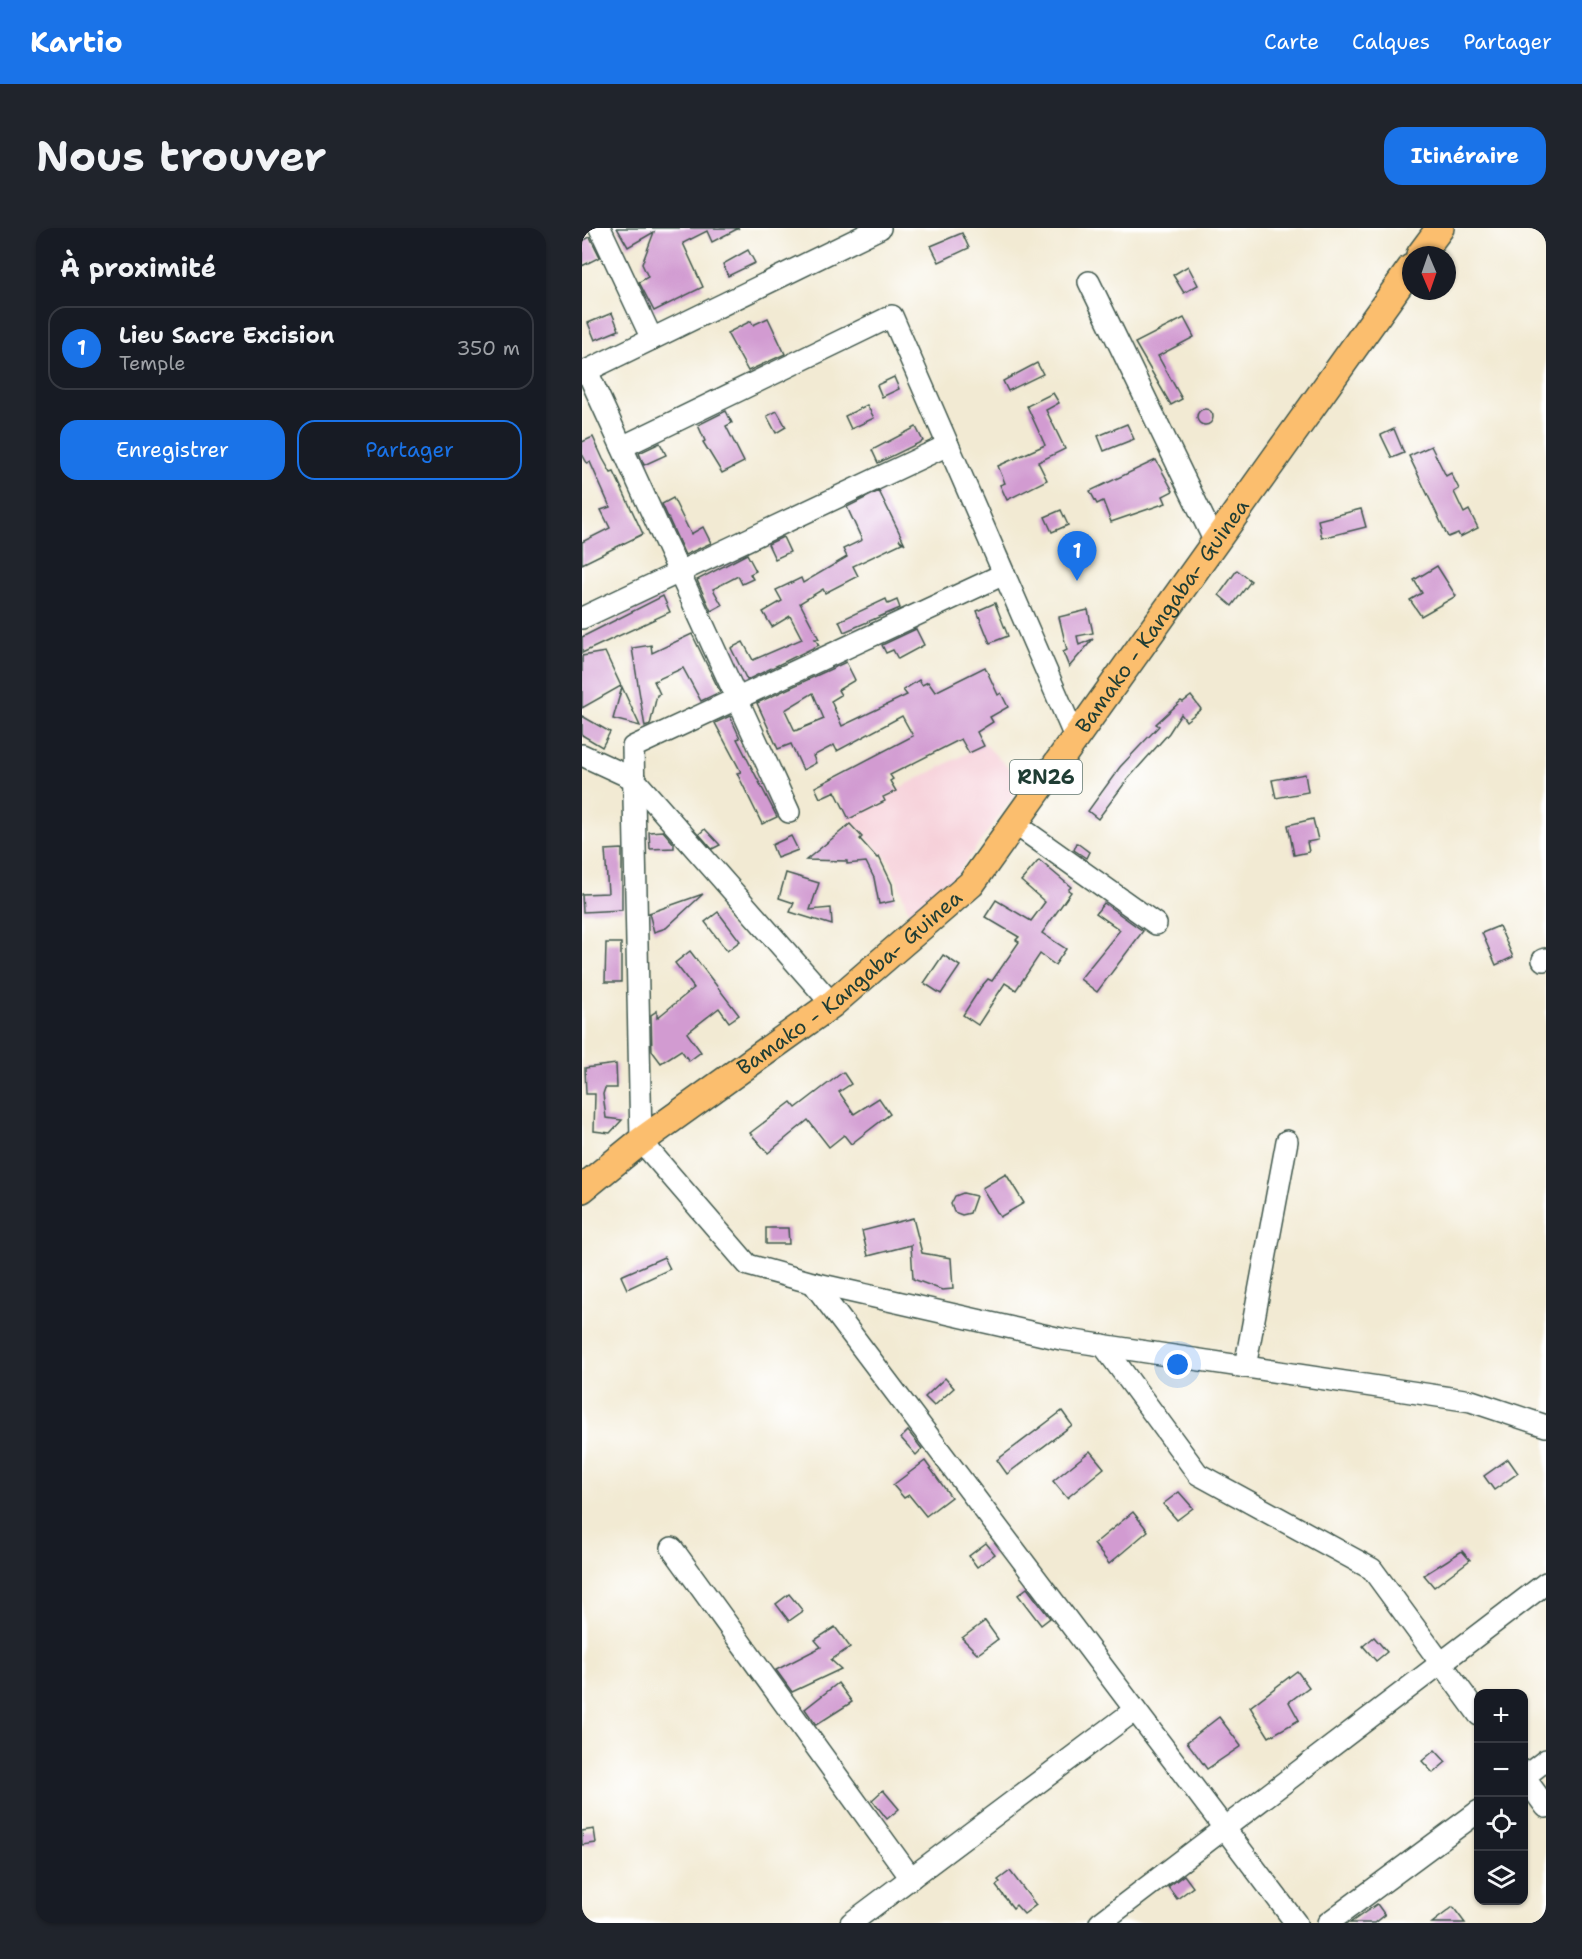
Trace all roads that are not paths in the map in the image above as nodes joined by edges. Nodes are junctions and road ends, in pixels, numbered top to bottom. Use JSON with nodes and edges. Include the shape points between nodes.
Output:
{"nodes":[{"id":1,"x":600,"y":228,"type":"edge"},
{"id":2,"x":880,"y":228,"type":"edge"},
{"id":3,"x":1440,"y":228,"type":"edge"},
{"id":4,"x":1427,"y":246,"type":"edge"},
{"id":5,"x":1402,"y":281,"type":"edge"},
{"id":6,"x":1089,"y":282,"type":"dead end"},
{"id":7,"x":652,"y":339,"type":"junction"},
{"id":8,"x":585,"y":372,"type":"edge"},
{"id":9,"x":948,"y":445,"type":"junction"},
{"id":10,"x":622,"y":447,"type":"junction"},
{"id":11,"x":1215,"y":542,"type":"junction"},
{"id":12,"x":679,"y":572,"type":"junction"},
{"id":13,"x":1004,"y":574,"type":"junction"},
{"id":14,"x":582,"y":618,"type":"edge"},
{"id":15,"x":738,"y":698,"type":"junction"},
{"id":16,"x":1074,"y":737,"type":"junction"},
{"id":17,"x":582,"y":755,"type":"edge"},
{"id":18,"x":634,"y":779,"type":"junction"},
{"id":19,"x":789,"y":812,"type":"dead end"},
{"id":20,"x":1014,"y":823,"type":"junction"},
{"id":21,"x":1156,"y":924,"type":"dead end"},
{"id":22,"x":832,"y":1004,"type":"junction"},
{"id":23,"x":641,"y":1141,"type":"junction"},
{"id":24,"x":1287,"y":1141,"type":"dead end"},
{"id":25,"x":582,"y":1189,"type":"edge"},
{"id":26,"x":813,"y":1283,"type":"junction"},
{"id":27,"x":1103,"y":1345,"type":"junction"},
{"id":28,"x":1245,"y":1367,"type":"junction"},
{"id":29,"x":1546,"y":1426,"type":"edge"},
{"id":30,"x":672,"y":1548,"type":"dead end"},
{"id":31,"x":1546,"y":1583,"type":"edge"},
{"id":32,"x":1441,"y":1663,"type":"junction"},
{"id":33,"x":1474,"y":1708,"type":"edge"},
{"id":34,"x":1135,"y":1710,"type":"junction"},
{"id":35,"x":1546,"y":1760,"type":"edge"},
{"id":36,"x":1528,"y":1774,"type":"edge"},
{"id":37,"x":1528,"y":1782,"type":"edge"},
{"id":38,"x":1546,"y":1807,"type":"edge"},
{"id":39,"x":1474,"y":1814,"type":"edge"},
{"id":40,"x":1225,"y":1828,"type":"junction"},
{"id":41,"x":911,"y":1878,"type":"junction"},
{"id":42,"x":851,"y":1923,"type":"edge"},
{"id":43,"x":1100,"y":1923,"type":"edge"},
{"id":44,"x":1296,"y":1923,"type":"edge"},
{"id":45,"x":1328,"y":1923,"type":"edge"}],
"edges":[{"from":1,"to":7,"type":"street"},
{"from":2,"to":7,"type":"street"},
{"from":3,"to":4,"type":"main road"},
{"from":5,"to":11,"type":"main road","name":"Bamako - Kangaba- Guinea","number":"RN26"},
{"from":6,"to":11,"type":"street"},
{"from":7,"to":8,"type":"street"},
{"from":8,"to":10,"type":"street"},
{"from":9,"to":10,"type":"street","via":[[892,316]]},
{"from":9,"to":12,"type":"street"},
{"from":9,"to":13,"type":"street"},
{"from":10,"to":12,"type":"street"},
{"from":11,"to":16,"type":"main road","name":"Bamako - Kangaba- Guinea","number":"RN26"},
{"from":12,"to":14,"type":"street"},
{"from":12,"to":15,"type":"street"},
{"from":13,"to":15,"type":"street"},
{"from":13,"to":16,"type":"street"},
{"from":15,"to":18,"type":"street","via":[[633,747]]},
{"from":15,"to":19,"type":"street"},
{"from":16,"to":20,"type":"main road","name":"Bamako - Kangaba- Guinea","number":"RN26"},
{"from":17,"to":18,"type":"street"},
{"from":18,"to":22,"type":"street"},
{"from":18,"to":23,"type":"street"},
{"from":20,"to":21,"type":"street"},
{"from":20,"to":22,"type":"main road","name":"Bamako - Kangaba- Guinea","number":"RN26","via":[[971,884]]},
{"from":22,"to":23,"type":"main road","name":"Bamako - Kangaba- Guinea","number":"RN26"},
{"from":23,"to":25,"type":"main road","name":"Bamako - Kangaba- Guinea","number":"RN26"},
{"from":23,"to":26,"type":"street","via":[[748,1265]]},
{"from":24,"to":28,"type":"street"},
{"from":26,"to":27,"type":"street"},
{"from":26,"to":34,"type":"street"},
{"from":27,"to":28,"type":"street"},
{"from":27,"to":32,"type":"street","via":[[1198,1474],[1372,1569]]},
{"from":28,"to":29,"type":"street","via":[[1471,1401]]},
{"from":30,"to":41,"type":"street"},
{"from":31,"to":32,"type":"street"},
{"from":32,"to":33,"type":"street"},
{"from":32,"to":40,"type":"street"},
{"from":34,"to":40,"type":"street"},
{"from":34,"to":41,"type":"street"},
{"from":35,"to":36,"type":"street"},
{"from":37,"to":38,"type":"street"},
{"from":39,"to":45,"type":"street"},
{"from":40,"to":43,"type":"street"},
{"from":40,"to":44,"type":"street"},
{"from":41,"to":42,"type":"street"}]}
